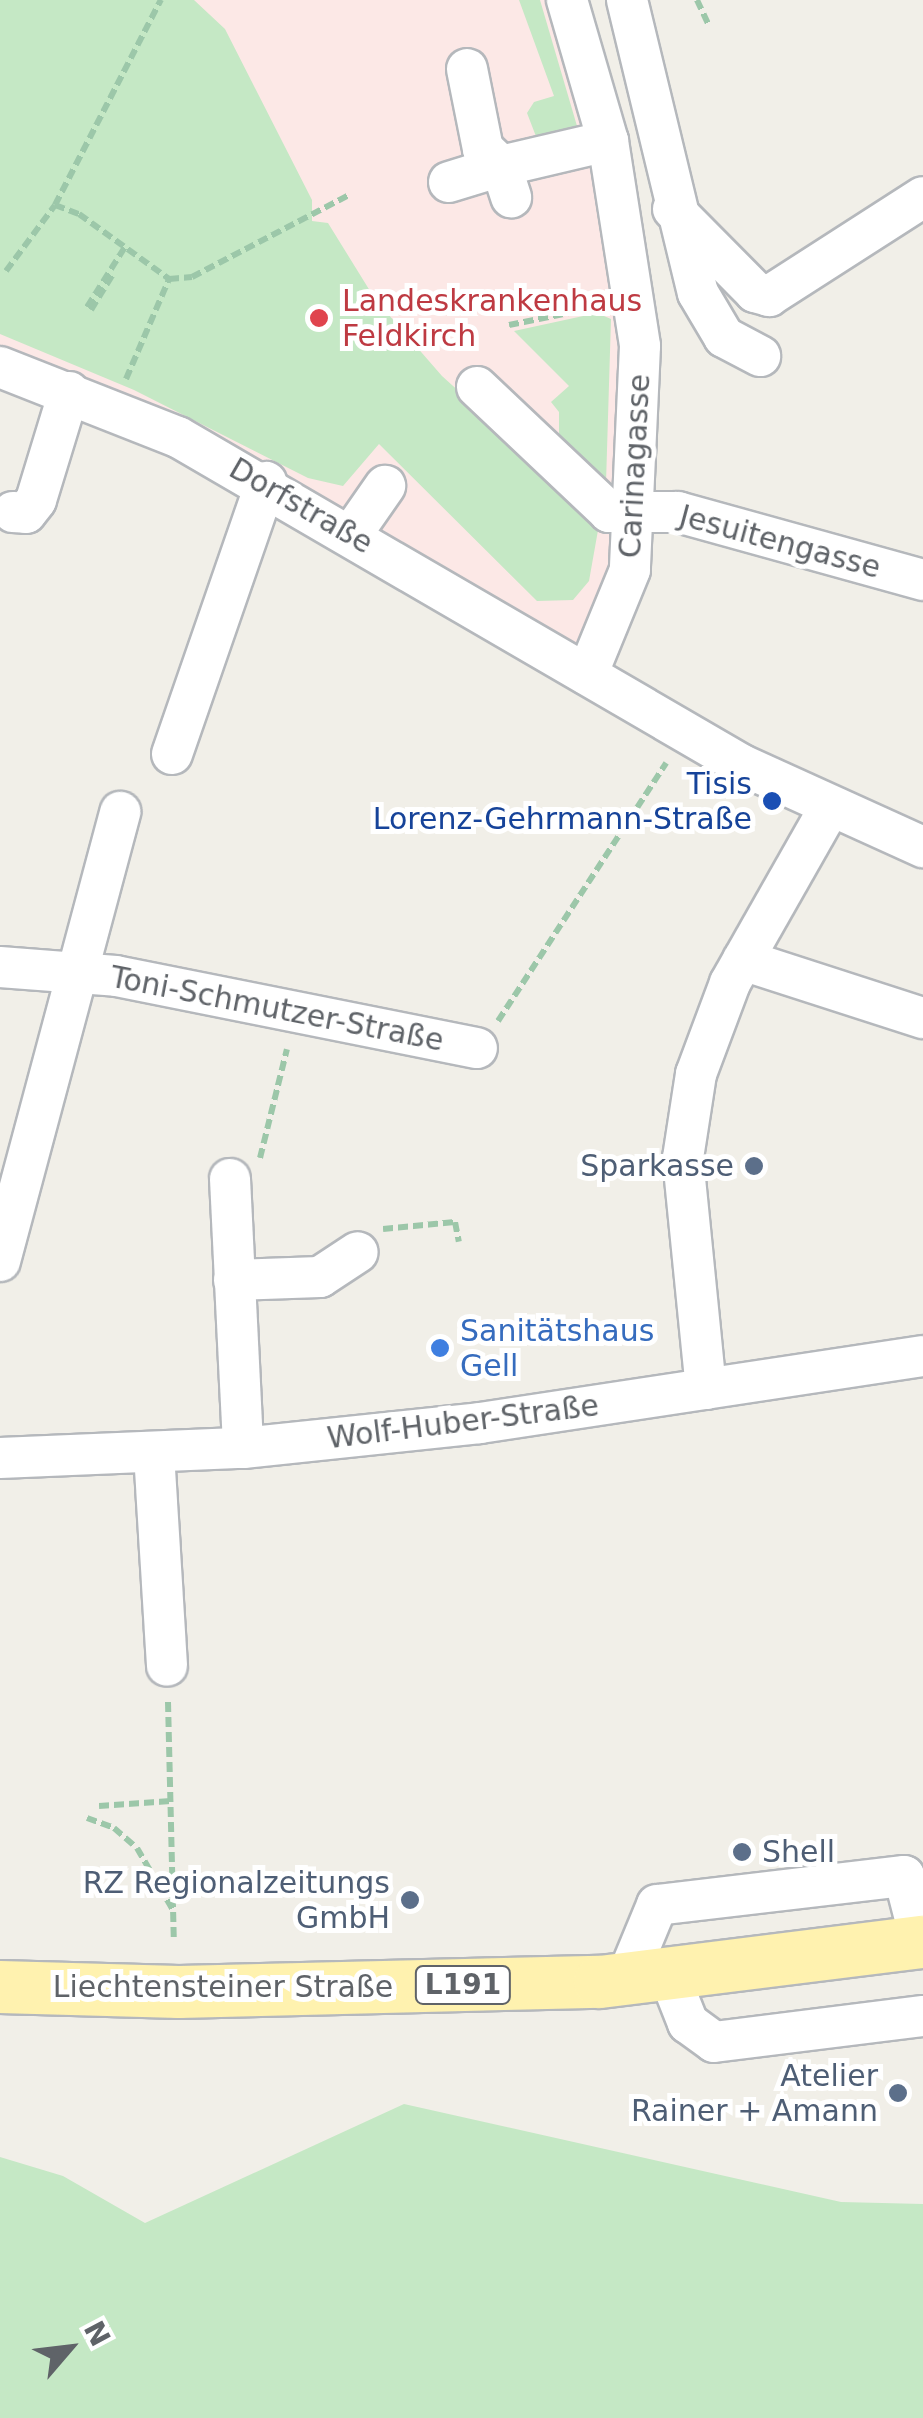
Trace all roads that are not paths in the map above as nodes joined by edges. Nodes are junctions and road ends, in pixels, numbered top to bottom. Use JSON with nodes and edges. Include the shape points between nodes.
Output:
{"nodes":[{"id":1,"x":567,"y":0,"type":"edge"},
{"id":2,"x":627,"y":0,"type":"edge"},
{"id":3,"x":467,"y":69,"type":"dead end"},
{"id":4,"x":608,"y":141,"type":"junction"},
{"id":5,"x":449,"y":182,"type":"dead end"},
{"id":6,"x":506,"y":182,"type":"junction"},
{"id":7,"x":923,"y":197,"type":"edge"},
{"id":8,"x":673,"y":210,"type":"junction"},
{"id":9,"x":760,"y":356,"type":"dead end"},
{"id":10,"x":0,"y":367,"type":"edge"},
{"id":11,"x":477,"y":387,"type":"dead end"},
{"id":12,"x":69,"y":392,"type":"junction"},
{"id":13,"x":266,"y":482,"type":"junction"},
{"id":14,"x":385,"y":486,"type":"dead end"},
{"id":15,"x":13,"y":512,"type":"dead end"},
{"id":16,"x":637,"y":512,"type":"junction"},
{"id":17,"x":350,"y":535,"type":"junction"},
{"id":18,"x":923,"y":580,"type":"edge"},
{"id":19,"x":587,"y":675,"type":"junction"},
{"id":20,"x":172,"y":754,"type":"dead end"},
{"id":21,"x":830,"y":806,"type":"junction"},
{"id":22,"x":120,"y":812,"type":"dead end"},
{"id":23,"x":923,"y":847,"type":"edge"},
{"id":24,"x":743,"y":960,"type":"junction"},
{"id":25,"x":0,"y":967,"type":"edge"},
{"id":26,"x":76,"y":972,"type":"junction"},
{"id":27,"x":923,"y":1018,"type":"edge"},
{"id":28,"x":477,"y":1048,"type":"road end"},
{"id":29,"x":230,"y":1178,"type":"road end"},
{"id":30,"x":358,"y":1252,"type":"road end"},
{"id":31,"x":0,"y":1261,"type":"edge"},
{"id":32,"x":234,"y":1280,"type":"junction"},
{"id":33,"x":923,"y":1356,"type":"edge"},
{"id":34,"x":706,"y":1390,"type":"junction"},
{"id":35,"x":243,"y":1448,"type":"junction"},
{"id":36,"x":154,"y":1453,"type":"junction"},
{"id":37,"x":0,"y":1458,"type":"edge"},
{"id":38,"x":167,"y":1666,"type":"road end"},
{"id":39,"x":922,"y":1942,"type":"edge"},
{"id":40,"x":648,"y":1978,"type":"junction"},
{"id":41,"x":0,"y":1987,"type":"edge"},
{"id":42,"x":923,"y":2016,"type":"edge"}],
"edges":[{"from":1,"to":4,"type":"street","name":"Carinagasse"},
{"from":2,"to":8,"type":"street"},
{"from":3,"to":6,"type":"street","via":[[483,150]]},
{"from":4,"to":6,"type":"street"},
{"from":4,"to":16,"type":"street","name":"Carinagasse","via":[[640,346]]},
{"from":5,"to":6,"type":"street"},
{"from":7,"to":8,"type":"street","via":[[769,296],[755,292]]},
{"from":8,"to":9,"type":"street","via":[[714,323],[736,347]]},
{"from":10,"to":12,"type":"street","name":"Dorfstraße"},
{"from":11,"to":16,"type":"street","name":"Jesuitengasse","via":[[609,512]]},
{"from":12,"to":13,"type":"street","name":"Dorfstraße","via":[[131,414]]},
{"from":12,"to":15,"type":"street","via":[[36,500],[26,513]]},
{"from":13,"to":17,"type":"street","name":"Dorfstraße"},
{"from":13,"to":20,"type":"street"},
{"from":14,"to":17,"type":"street"},
{"from":16,"to":18,"type":"street","name":"Jesuitengasse","via":[[709,519]]},
{"from":16,"to":19,"type":"street","name":"Carinagasse","via":[[620,607]]},
{"from":17,"to":19,"type":"street","name":"Dorfstraße"},
{"from":19,"to":21,"type":"street","via":[[742,765]]},
{"from":21,"to":23,"type":"street"},
{"from":21,"to":24,"type":"street"},
{"from":22,"to":26,"type":"street","name":"Toni-Schmutzer-Straße"},
{"from":24,"to":27,"type":"street"},
{"from":24,"to":34,"type":"street","via":[[696,1074],[683,1158]]},
{"from":25,"to":26,"type":"street","name":"Toni-Schmutzer-Straße"},
{"from":26,"to":28,"type":"street","name":"Toni-Schmutzer-Straße"},
{"from":26,"to":31,"type":"street","name":"Toni-Schmutzer-Straße"},
{"from":29,"to":32,"type":"street"},
{"from":30,"to":32,"type":"street","via":[[320,1277]]},
{"from":32,"to":35,"type":"street"},
{"from":33,"to":34,"type":"street","name":"Wolf-Huber-Straße"},
{"from":34,"to":35,"type":"street","name":"Wolf-Huber-Straße"},
{"from":35,"to":36,"type":"street","name":"Wolf-Huber-Straße"},
{"from":36,"to":37,"type":"street","name":"Wolf-Huber-Straße"},
{"from":36,"to":38,"type":"street"},
{"from":39,"to":40,"type":"main road","name":"Liechtensteiner Straße","number":"L191"},
{"from":39,"to":40,"type":"street","via":[[904,1876],[657,1905]]},
{"from":40,"to":41,"type":"main road","name":"Liechtensteiner Straße","number":"L191","via":[[179,1992]]},
{"from":40,"to":42,"type":"street","via":[[714,2042]]}]}
